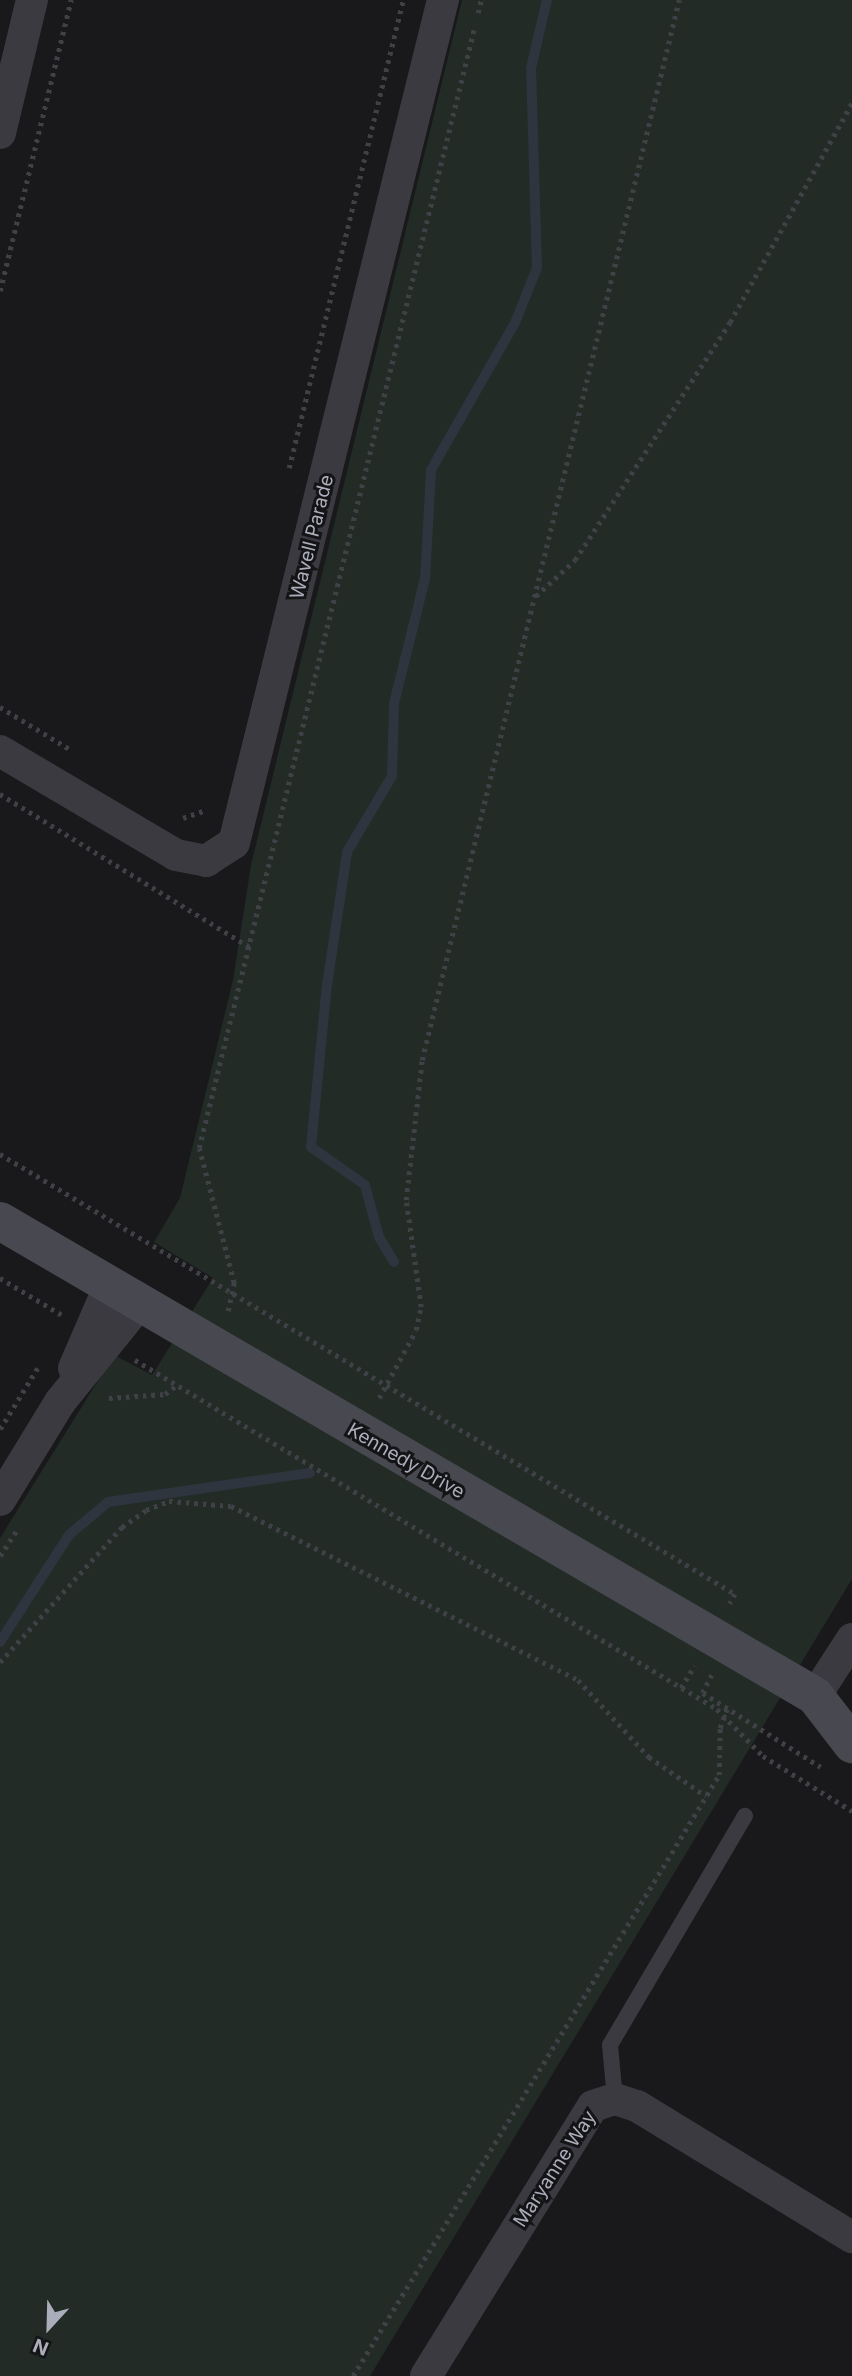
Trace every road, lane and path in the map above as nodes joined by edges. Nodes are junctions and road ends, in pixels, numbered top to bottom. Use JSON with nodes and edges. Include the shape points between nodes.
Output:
{"nodes":[{"id":1,"x":32,"y":0,"type":"edge"},
{"id":2,"x":71,"y":0,"type":"edge"},
{"id":3,"x":403,"y":0,"type":"edge"},
{"id":4,"x":443,"y":0,"type":"edge"},
{"id":5,"x":481,"y":0,"type":"edge"},
{"id":6,"x":679,"y":0,"type":"edge"},
{"id":7,"x":852,"y":103,"type":"edge"},
{"id":8,"x":0,"y":133,"type":"edge"},
{"id":9,"x":0,"y":291,"type":"edge"},
{"id":10,"x":288,"y":474,"type":"dead end"},
{"id":11,"x":535,"y":596,"type":"junction"},
{"id":12,"x":0,"y":707,"type":"edge"},
{"id":13,"x":0,"y":751,"type":"edge"},
{"id":14,"x":82,"y":757,"type":"dead end"},
{"id":15,"x":0,"y":794,"type":"edge"},
{"id":16,"x":209,"y":798,"type":"dead end"},
{"id":17,"x":175,"y":813,"type":"dead end"},
{"id":18,"x":251,"y":947,"type":"junction"},
{"id":19,"x":0,"y":1154,"type":"edge"},
{"id":20,"x":0,"y":1221,"type":"edge"},
{"id":21,"x":0,"y":1278,"type":"edge"},
{"id":22,"x":231,"y":1295,"type":"junction"},
{"id":23,"x":124,"y":1296,"type":"junction"},
{"id":24,"x":225,"y":1323,"type":"dead end"},
{"id":25,"x":61,"y":1329,"type":"dead end"},
{"id":26,"x":107,"y":1343,"type":"junction"},
{"id":27,"x":47,"y":1351,"type":"dead end"},
{"id":28,"x":177,"y":1385,"type":"junction"},
{"id":29,"x":386,"y":1385,"type":"junction"},
{"id":30,"x":60,"y":1402,"type":"junction"},
{"id":31,"x":105,"y":1402,"type":"dead end"},
{"id":32,"x":376,"y":1403,"type":"dead end"},
{"id":33,"x":0,"y":1429,"type":"edge"},
{"id":34,"x":11,"y":1511,"type":"edge"},
{"id":35,"x":0,"y":1556,"type":"edge"},
{"id":36,"x":710,"y":1637,"type":"junction"},
{"id":37,"x":852,"y":1639,"type":"edge"},
{"id":38,"x":0,"y":1662,"type":"edge"},
{"id":39,"x":681,"y":1688,"type":"junction"},
{"id":40,"x":834,"y":1698,"type":"edge"},
{"id":41,"x":727,"y":1709,"type":"dead end"},
{"id":42,"x":724,"y":1717,"type":"junction"},
{"id":43,"x":852,"y":1744,"type":"edge"},
{"id":44,"x":706,"y":1796,"type":"junction"},
{"id":45,"x":852,"y":1811,"type":"edge"},
{"id":46,"x":745,"y":1816,"type":"dead end"},
{"id":47,"x":615,"y":2099,"type":"junction"},
{"id":48,"x":852,"y":2237,"type":"edge"},
{"id":49,"x":353,"y":2376,"type":"edge"},
{"id":50,"x":426,"y":2376,"type":"edge"}],
"edges":[{"from":1,"to":8,"type":"street"},
{"from":2,"to":9,"type":"path"},
{"from":3,"to":10,"type":"path"},
{"from":4,"to":13,"type":"street","name":"Wavell Parade","via":[[234,844],[206,861],[176,855]]},
{"from":5,"to":18,"type":"path"},
{"from":6,"to":11,"type":"path"},
{"from":7,"to":11,"type":"path","via":[[730,322],[575,560]]},
{"from":11,"to":29,"type":"path","via":[[420,1072],[406,1200],[421,1307],[416,1330]]},
{"from":12,"to":14,"type":"path"},
{"from":15,"to":18,"type":"path"},
{"from":16,"to":17,"type":"path","via":[[205,812],[186,820]]},
{"from":18,"to":22,"type":"path","via":[[199,1148],[234,1283]]},
{"from":19,"to":22,"type":"path"},
{"from":20,"to":23,"type":"street","name":"Kennedy Drive"},
{"from":21,"to":25,"type":"path","via":[[68,1318]]},
{"from":22,"to":24,"type":"path"},
{"from":22,"to":29,"type":"path"},
{"from":23,"to":26,"type":"street"},
{"from":23,"to":30,"type":"street"},
{"from":23,"to":36,"type":"street","name":"Kennedy Drive"},
{"from":26,"to":28,"type":"path"},
{"from":26,"to":30,"type":"street"},
{"from":27,"to":33,"type":"path"},
{"from":28,"to":31,"type":"path","via":[[165,1394],[113,1395]]},
{"from":28,"to":39,"type":"path"},
{"from":29,"to":32,"type":"path"},
{"from":29,"to":36,"type":"path","via":[[735,1594]]},
{"from":30,"to":34,"type":"street"},
{"from":34,"to":35,"type":"path"},
{"from":36,"to":39,"type":"path"},
{"from":36,"to":40,"type":"street","name":"Kennedy Drive"},
{"from":37,"to":40,"type":"street"},
{"from":38,"to":44,"type":"path","via":[[122,1527],[146,1510],[169,1501],[231,1506],[578,1680],[649,1757]]},
{"from":39,"to":42,"type":"path"},
{"from":40,"to":43,"type":"street","name":"Kennedy Drive"},
{"from":41,"to":42,"type":"path"},
{"from":42,"to":44,"type":"path","via":[[719,1775]]},
{"from":42,"to":45,"type":"path","via":[[763,1756]]},
{"from":44,"to":49,"type":"path"},
{"from":46,"to":47,"type":"lane","via":[[610,2045]]},
{"from":47,"to":48,"type":"street","name":"Maryanne Way","via":[[637,2106]]},
{"from":47,"to":50,"type":"street","name":"Maryanne Way","via":[[593,2106]]}]}
